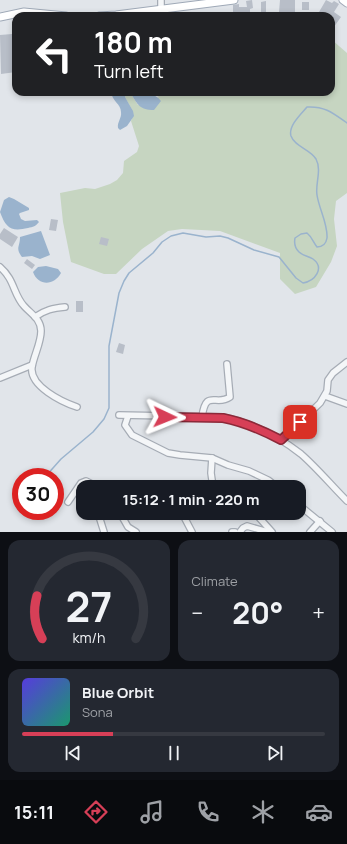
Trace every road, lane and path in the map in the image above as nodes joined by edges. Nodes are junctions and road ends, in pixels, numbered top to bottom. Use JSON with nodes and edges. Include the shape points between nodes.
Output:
{"nodes":[{"id":1,"x":161,"y":0,"type":"edge"},
{"id":2,"x":234,"y":0,"type":"edge"},
{"id":3,"x":343,"y":0,"type":"edge"},
{"id":4,"x":347,"y":3,"type":"edge"},
{"id":5,"x":161,"y":9,"type":"junction"},
{"id":6,"x":145,"y":12,"type":"edge"},
{"id":7,"x":12,"y":14,"type":"edge"},
{"id":8,"x":0,"y":16,"type":"edge"},
{"id":9,"x":0,"y":268,"type":"edge"},
{"id":10,"x":65,"y":307,"type":"dead end"},
{"id":11,"x":35,"y":317,"type":"junction"},
{"id":12,"x":347,"y":362,"type":"edge"},
{"id":13,"x":227,"y":364,"type":"dead end"},
{"id":14,"x":32,"y":365,"type":"junction"},
{"id":15,"x":0,"y":378,"type":"edge"},
{"id":16,"x":325,"y":396,"type":"junction"},
{"id":17,"x":347,"y":404,"type":"edge"},
{"id":18,"x":77,"y":407,"type":"dead end"},
{"id":19,"x":119,"y":415,"type":"dead end"},
{"id":20,"x":128,"y":416,"type":"junction"},
{"id":21,"x":202,"y":417,"type":"junction"},
{"id":22,"x":281,"y":440,"type":"junction"},
{"id":23,"x":212,"y":458,"type":"junction"},
{"id":24,"x":212,"y":480,"type":"edge"},
{"id":25,"x":268,"y":480,"type":"edge"},
{"id":26,"x":76,"y":490,"type":"edge"},
{"id":27,"x":347,"y":500,"type":"edge"},
{"id":28,"x":68,"y":502,"type":"dead end"},
{"id":29,"x":306,"y":510,"type":"edge"},
{"id":30,"x":100,"y":520,"type":"edge"},
{"id":31,"x":124,"y":520,"type":"edge"},
{"id":32,"x":186,"y":520,"type":"edge"},
{"id":33,"x":261,"y":520,"type":"edge"},
{"id":34,"x":320,"y":521,"type":"junction"},
{"id":35,"x":104,"y":532,"type":"edge"},
{"id":36,"x":136,"y":532,"type":"edge"},
{"id":37,"x":192,"y":532,"type":"edge"},
{"id":38,"x":232,"y":532,"type":"edge"},
{"id":39,"x":235,"y":532,"type":"edge"},
{"id":40,"x":240,"y":532,"type":"edge"},
{"id":41,"x":268,"y":532,"type":"edge"},
{"id":42,"x":272,"y":532,"type":"edge"},
{"id":43,"x":310,"y":532,"type":"edge"},
{"id":44,"x":332,"y":532,"type":"edge"}],
"edges":[{"from":1,"to":5,"type":"street"},
{"from":2,"to":5,"type":"main road"},
{"from":3,"to":4,"type":"main road"},
{"from":5,"to":6,"type":"main road"},
{"from":7,"to":8,"type":"main road"},
{"from":9,"to":11,"type":"street","via":[[11,279],[23,306]]},
{"from":10,"to":11,"type":"street","via":[[49,309]]},
{"from":11,"to":14,"type":"street","via":[[41,331]]},
{"from":12,"to":16,"type":"street","via":[[328,380]]},
{"from":13,"to":21,"type":"street","via":[[230,397],[205,403]]},
{"from":14,"to":15,"type":"street"},
{"from":14,"to":18,"type":"street","via":[[36,381],[50,394]]},
{"from":16,"to":17,"type":"street"},
{"from":16,"to":22,"type":"street"},
{"from":19,"to":20,"type":"street"},
{"from":20,"to":21,"type":"street"},
{"from":20,"to":23,"type":"street","via":[[124,425],[132,435],[168,453]]},
{"from":21,"to":22,"type":"street","via":[[239,421]]},
{"from":22,"to":27,"type":"street","via":[[301,455]]},
{"from":23,"to":24,"type":"street"},
{"from":23,"to":25,"type":"street"},
{"from":26,"to":28,"type":"street"},
{"from":29,"to":34,"type":"street"},
{"from":30,"to":35,"type":"street"},
{"from":31,"to":36,"type":"street","via":[[128,527]]},
{"from":32,"to":37,"type":"street"},
{"from":33,"to":42,"type":"street"},
{"from":34,"to":43,"type":"street"},
{"from":34,"to":44,"type":"street"},
{"from":38,"to":39,"type":"street"},
{"from":40,"to":41,"type":"street","via":[[247,526]]}]}
